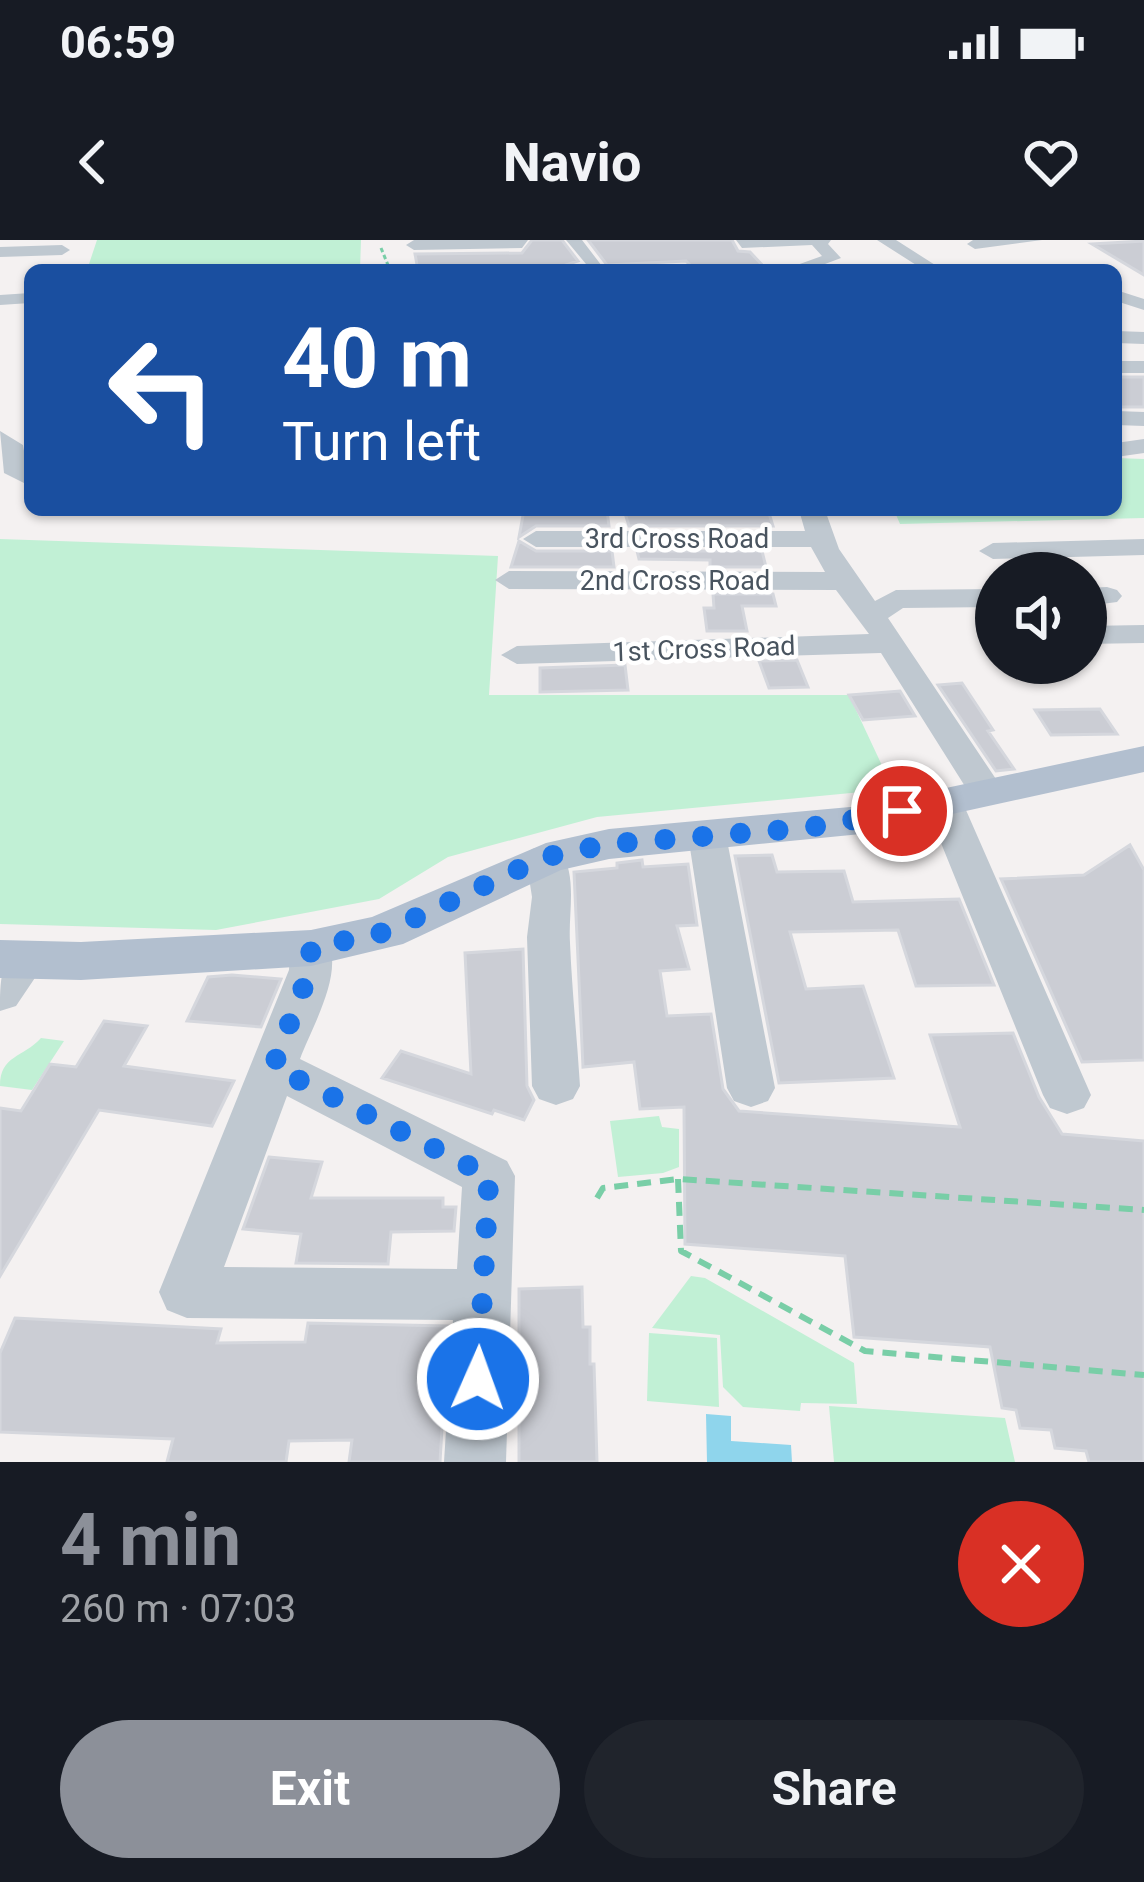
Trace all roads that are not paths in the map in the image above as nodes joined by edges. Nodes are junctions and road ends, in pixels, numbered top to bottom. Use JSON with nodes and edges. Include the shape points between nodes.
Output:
{"nodes":[{"id":1,"x":574,"y":240,"type":"edge"},
{"id":2,"x":823,"y":240,"type":"edge"},
{"id":3,"x":885,"y":240,"type":"edge"},
{"id":4,"x":1034,"y":240,"type":"edge"},
{"id":5,"x":740,"y":242,"type":"edge"},
{"id":6,"x":975,"y":244,"type":"dead end"},
{"id":7,"x":523,"y":246,"type":"edge"},
{"id":8,"x":464,"y":247,"type":"edge"},
{"id":9,"x":411,"y":248,"type":"edge"},
{"id":10,"x":0,"y":252,"type":"edge"},
{"id":11,"x":595,"y":264,"type":"edge"},
{"id":12,"x":772,"y":264,"type":"dead end"},
{"id":13,"x":836,"y":264,"type":"edge"},
{"id":14,"x":925,"y":264,"type":"edge"},
{"id":15,"x":0,"y":265,"type":"edge"},
{"id":16,"x":14,"y":444,"type":"edge"},
{"id":17,"x":24,"y":476,"type":"edge"},
{"id":18,"x":815,"y":524,"type":"edge"},
{"id":19,"x":536,"y":539,"type":"dead end"},
{"id":20,"x":1144,"y":547,"type":"edge"},
{"id":21,"x":993,"y":550,"type":"dead end"},
{"id":22,"x":1144,"y":565,"type":"edge"},
{"id":23,"x":1107,"y":567,"type":"edge"},
{"id":24,"x":509,"y":580,"type":"dead end"},
{"id":25,"x":840,"y":581,"type":"junction"},
{"id":26,"x":975,"y":598,"type":"edge"},
{"id":27,"x":872,"y":616,"type":"junction"},
{"id":28,"x":1144,"y":634,"type":"edge"},
{"id":29,"x":1107,"y":635,"type":"edge"},
{"id":30,"x":891,"y":644,"type":"junction"},
{"id":31,"x":517,"y":655,"type":"dead end"},
{"id":32,"x":1144,"y":759,"type":"edge"},
{"id":33,"x":964,"y":796,"type":"junction"},
{"id":34,"x":707,"y":835,"type":"junction"},
{"id":35,"x":545,"y":857,"type":"junction"},
{"id":36,"x":311,"y":948,"type":"junction"},
{"id":37,"x":8,"y":971,"type":"edge"},
{"id":38,"x":273,"y":1067,"type":"junction"},
{"id":39,"x":556,"y":1086,"type":"dead end"},
{"id":40,"x":751,"y":1088,"type":"dead end"},
{"id":41,"x":1067,"y":1095,"type":"dead end"},
{"id":42,"x":482,"y":1295,"type":"junction"},
{"id":43,"x":475,"y":1462,"type":"edge"}],
"edges":[{"from":1,"to":11,"type":"street"},
{"from":2,"to":5,"type":"street"},
{"from":2,"to":13,"type":"street"},
{"from":3,"to":14,"type":"street"},
{"from":4,"to":6,"type":"street"},
{"from":5,"to":12,"type":"street"},
{"from":7,"to":8,"type":"street"},
{"from":8,"to":9,"type":"street"},
{"from":10,"to":15,"type":"street","via":[[57,256]]},
{"from":16,"to":17,"type":"street","via":[[16,473]]},
{"from":18,"to":19,"type":"street","name":"3rd Cross Road"},
{"from":18,"to":25,"type":"street"},
{"from":20,"to":21,"type":"street"},
{"from":22,"to":23,"type":"street"},
{"from":24,"to":25,"type":"street","name":"2nd Cross Road"},
{"from":25,"to":27,"type":"street"},
{"from":26,"to":27,"type":"street","via":[[896,599]]},
{"from":27,"to":30,"type":"street"},
{"from":28,"to":29,"type":"street"},
{"from":30,"to":31,"type":"street","name":"1st Cross Road"},
{"from":30,"to":33,"type":"street"},
{"from":32,"to":33,"type":"main road"},
{"from":33,"to":34,"type":"main road","via":[[844,823]]},
{"from":33,"to":41,"type":"street"},
{"from":34,"to":35,"type":"main road"},
{"from":34,"to":40,"type":"street"},
{"from":35,"to":36,"type":"main road","via":[[385,932]]},
{"from":35,"to":39,"type":"street"},
{"from":36,"to":37,"type":"main road"},
{"from":36,"to":38,"type":"street"},
{"from":38,"to":42,"type":"street","via":[[489,1176]]},
{"from":38,"to":42,"type":"street","via":[[187,1292]]},
{"from":42,"to":43,"type":"street"}]}
